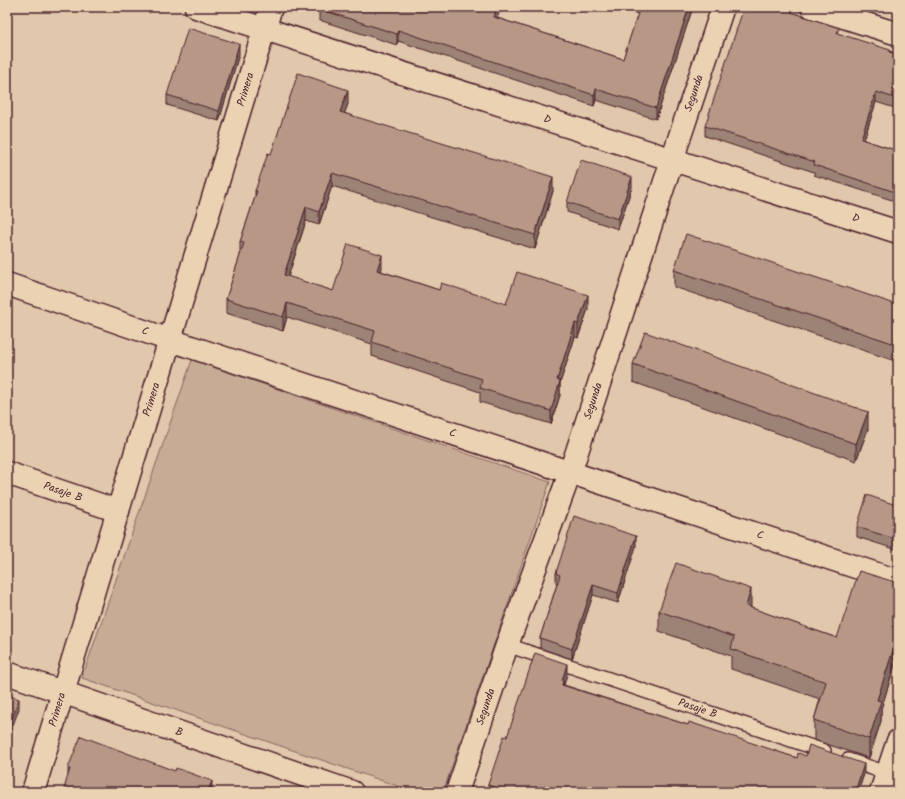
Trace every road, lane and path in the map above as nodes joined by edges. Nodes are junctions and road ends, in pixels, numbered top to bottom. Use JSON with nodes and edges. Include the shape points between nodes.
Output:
{"nodes":[{"id":1,"x":196,"y":7,"type":"edge"},
{"id":2,"x":271,"y":7,"type":"edge"},
{"id":3,"x":723,"y":7,"type":"edge"},
{"id":4,"x":812,"y":7,"type":"edge"},
{"id":5,"x":264,"y":29,"type":"junction"},
{"id":6,"x":898,"y":34,"type":"edge"},
{"id":7,"x":672,"y":160,"type":"junction"},
{"id":8,"x":898,"y":232,"type":"edge"},
{"id":9,"x":7,"y":284,"type":"edge"},
{"id":10,"x":170,"y":340,"type":"junction"},
{"id":11,"x":570,"y":473,"type":"junction"},
{"id":12,"x":7,"y":474,"type":"edge"},
{"id":13,"x":118,"y":511,"type":"junction"},
{"id":14,"x":898,"y":581,"type":"edge"},
{"id":15,"x":507,"y":645,"type":"junction"},
{"id":16,"x":7,"y":673,"type":"edge"},
{"id":17,"x":63,"y":692,"type":"junction"},
{"id":18,"x":898,"y":741,"type":"edge"},
{"id":19,"x":884,"y":782,"type":"edge"},
{"id":20,"x":33,"y":792,"type":"edge"},
{"id":21,"x":352,"y":792,"type":"edge"},
{"id":22,"x":457,"y":792,"type":"edge"}],
"edges":[{"from":1,"to":5,"type":"street","name":"D"},
{"from":2,"to":5,"type":"street","name":"Primera"},
{"from":3,"to":7,"type":"street","name":"Segunda"},
{"from":4,"to":6,"type":"street"},
{"from":5,"to":7,"type":"street","name":"D"},
{"from":5,"to":10,"type":"street","name":"Primera"},
{"from":7,"to":8,"type":"street","name":"D"},
{"from":7,"to":11,"type":"street","name":"Segunda"},
{"from":9,"to":10,"type":"street","name":"C"},
{"from":10,"to":11,"type":"street","name":"C"},
{"from":10,"to":13,"type":"street","name":"Primera"},
{"from":11,"to":14,"type":"street","name":"C"},
{"from":11,"to":15,"type":"street","name":"Segunda"},
{"from":12,"to":13,"type":"street","name":"Pasaje B"},
{"from":13,"to":17,"type":"street","name":"Primera"},
{"from":15,"to":19,"type":"lane","name":"Pasaje B"},
{"from":15,"to":22,"type":"street","name":"Segunda"},
{"from":16,"to":17,"type":"street","name":"B"},
{"from":17,"to":20,"type":"street","name":"Primera"},
{"from":17,"to":21,"type":"street","name":"B"},
{"from":18,"to":19,"type":"street"}]}
